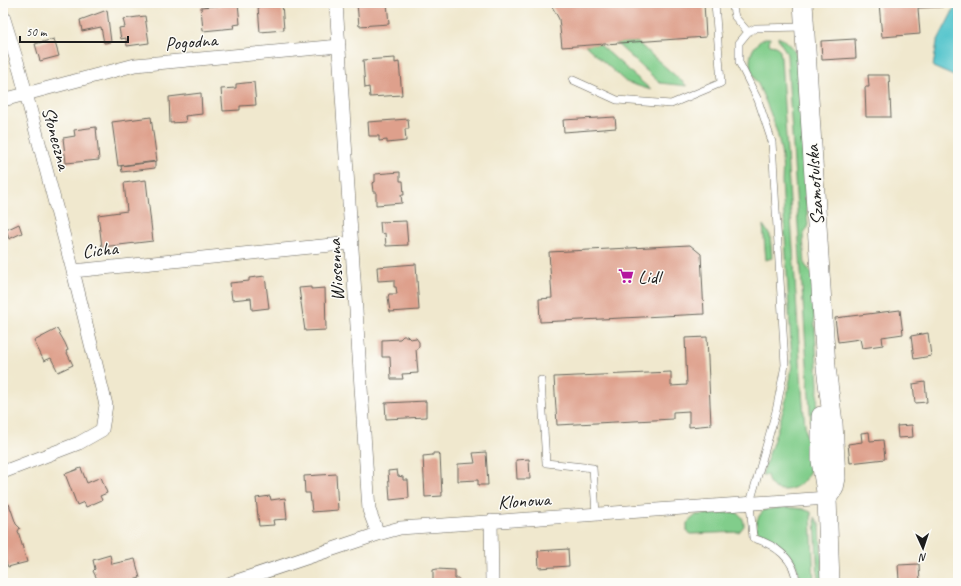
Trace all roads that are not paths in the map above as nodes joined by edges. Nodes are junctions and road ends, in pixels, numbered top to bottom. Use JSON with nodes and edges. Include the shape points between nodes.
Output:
{"nodes":[{"id":1,"x":336,"y":3,"type":"edge"},
{"id":2,"x":715,"y":3,"type":"edge"},
{"id":3,"x":732,"y":3,"type":"edge"},
{"id":4,"x":803,"y":3,"type":"edge"},
{"id":5,"x":3,"y":16,"type":"edge"},
{"id":6,"x":804,"y":27,"type":"junction"},
{"id":7,"x":748,"y":32,"type":"junction"},
{"id":8,"x":339,"y":46,"type":"junction"},
{"id":9,"x":573,"y":80,"type":"dead end"},
{"id":10,"x":26,"y":93,"type":"junction"},
{"id":11,"x":3,"y":100,"type":"edge"},
{"id":12,"x":352,"y":243,"type":"junction"},
{"id":13,"x":73,"y":271,"type":"junction"},
{"id":14,"x":541,"y":380,"type":"dead end"},
{"id":15,"x":3,"y":472,"type":"edge"},
{"id":16,"x":827,"y":498,"type":"junction"},
{"id":17,"x":750,"y":503,"type":"junction"},
{"id":18,"x":596,"y":514,"type":"junction"},
{"id":19,"x":491,"y":521,"type":"junction"},
{"id":20,"x":378,"y":534,"type":"junction"},
{"id":21,"x":231,"y":583,"type":"edge"},
{"id":22,"x":492,"y":583,"type":"edge"},
{"id":23,"x":796,"y":583,"type":"edge"},
{"id":24,"x":830,"y":583,"type":"edge"}],
"edges":[{"from":1,"to":8,"type":"street","name":"Wiosenna"},
{"from":2,"to":9,"type":"lane","via":[[721,83],[671,104],[617,100]]},
{"from":3,"to":7,"type":"lane","via":[[735,17]]},
{"from":4,"to":6,"type":"street","name":"Szamotulska"},
{"from":5,"to":10,"type":"street","name":"Słoneczna"},
{"from":6,"to":7,"type":"lane","via":[[756,28]]},
{"from":6,"to":16,"type":"street","name":"Szamotulska","via":[[826,367],[836,478],[834,488]]},
{"from":7,"to":17,"type":"lane","via":[[739,43],[739,62],[758,100],[772,142],[785,365],[776,410]]},
{"from":8,"to":10,"type":"street","name":"Pogodna","via":[[135,65]]},
{"from":8,"to":12,"type":"street","name":"Wiosenna"},
{"from":10,"to":11,"type":"street","name":"Pogodna"},
{"from":10,"to":13,"type":"street","name":"Słoneczna"},
{"from":12,"to":13,"type":"street","name":"Cicha"},
{"from":12,"to":20,"type":"street","name":"Wiosenna","via":[[369,510]]},
{"from":13,"to":15,"type":"street","name":"Cicha","via":[[106,405],[102,430],[79,443]]},
{"from":14,"to":18,"type":"lane","via":[[546,463],[593,468]]},
{"from":16,"to":17,"type":"street","name":"Klonowa"},
{"from":16,"to":24,"type":"street","name":"Szamotulska"},
{"from":17,"to":18,"type":"street","name":"Klonowa"},
{"from":17,"to":23,"type":"lane","via":[[752,538],[762,541],[786,557],[793,566]]},
{"from":18,"to":19,"type":"street","name":"Klonowa"},
{"from":19,"to":20,"type":"street","name":"Klonowa","via":[[400,528]]},
{"from":19,"to":22,"type":"street"},
{"from":20,"to":21,"type":"street","name":"Klonowa"}]}
